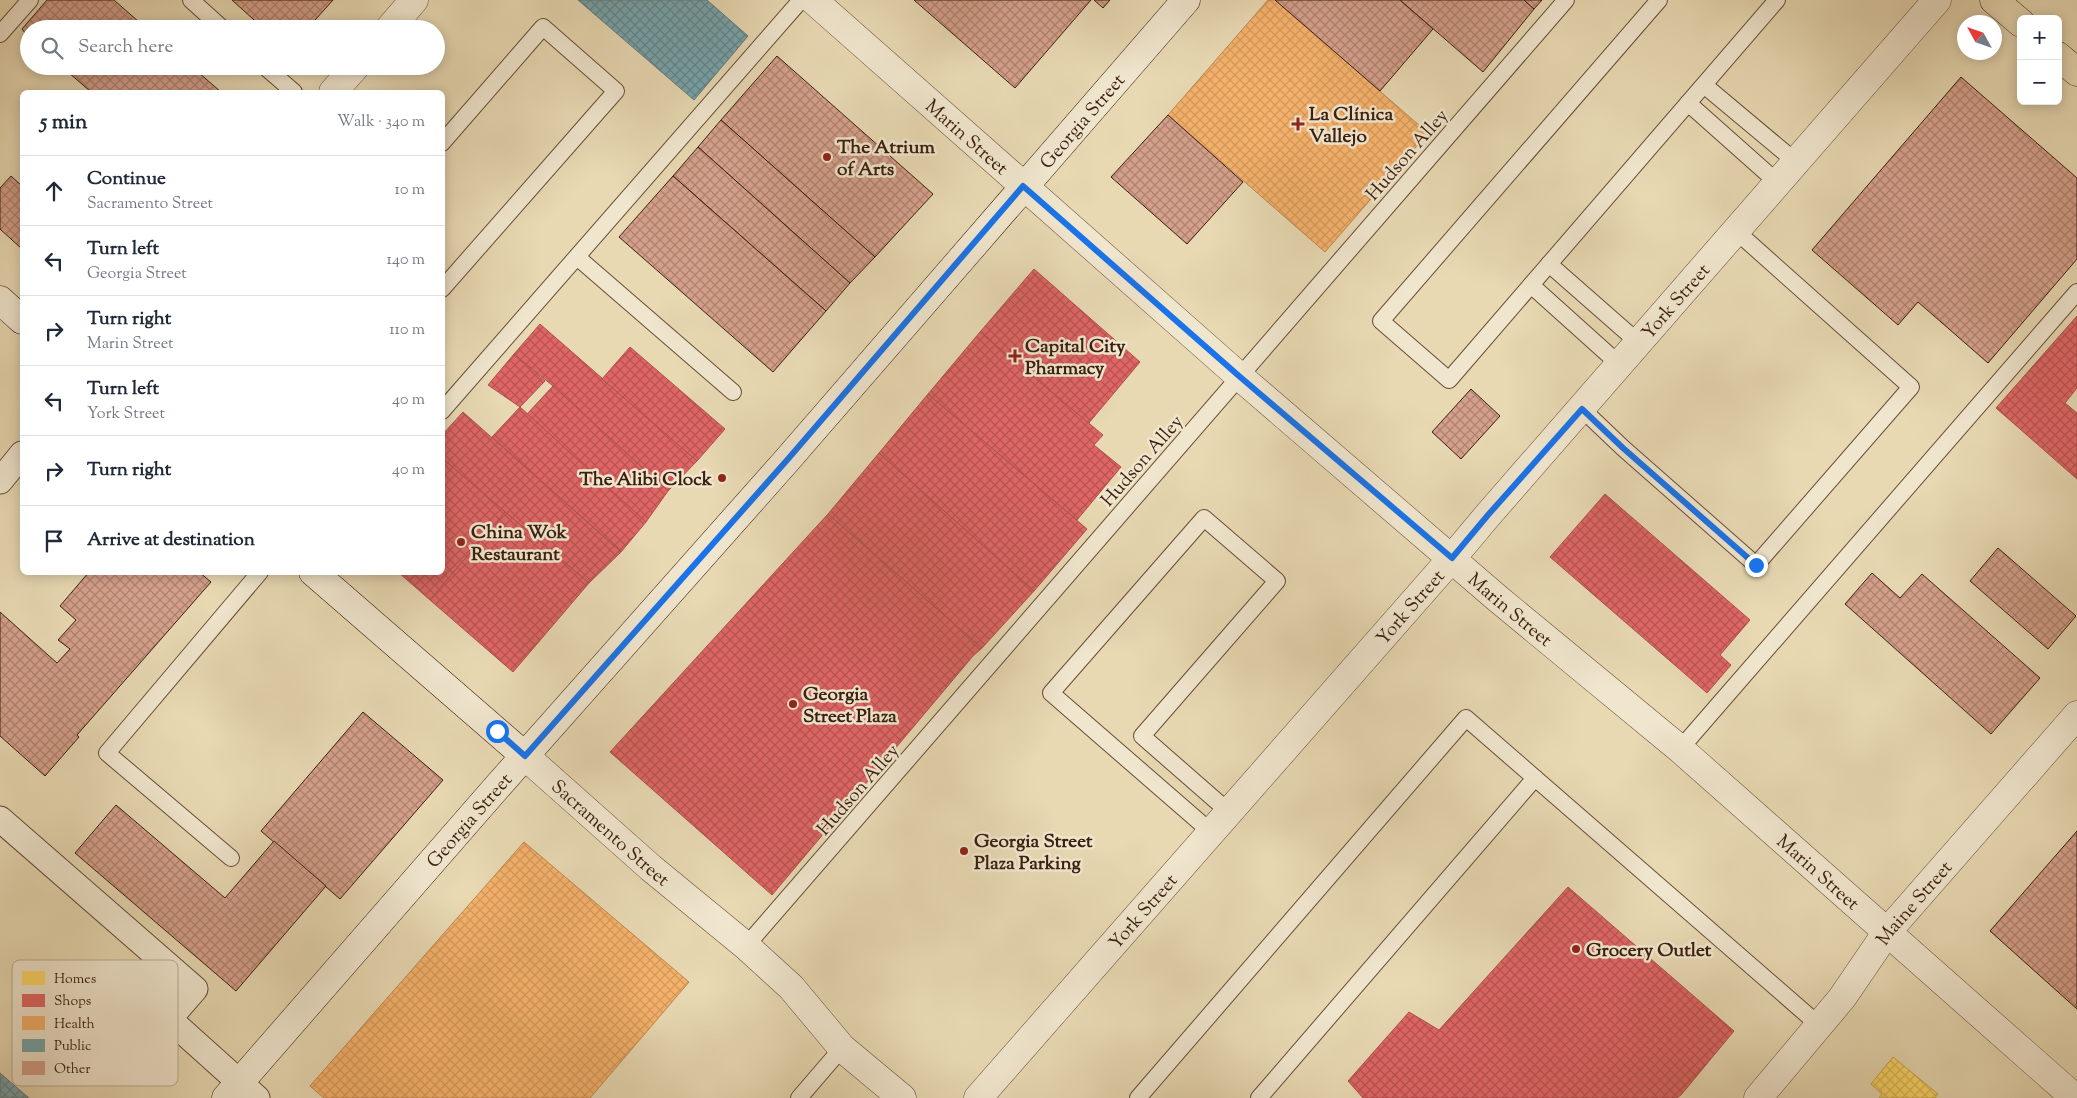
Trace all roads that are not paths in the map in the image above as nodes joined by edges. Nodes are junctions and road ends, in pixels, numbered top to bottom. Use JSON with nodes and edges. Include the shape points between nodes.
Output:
{"nodes":[{"id":1,"x":30,"y":0,"type":"edge"},
{"id":2,"x":191,"y":0,"type":"edge"},
{"id":3,"x":414,"y":0,"type":"edge"},
{"id":4,"x":800,"y":0,"type":"edge"},
{"id":5,"x":813,"y":0,"type":"edge"},
{"id":6,"x":1186,"y":0,"type":"edge"},
{"id":7,"x":1566,"y":0,"type":"edge"},
{"id":8,"x":1659,"y":0,"type":"edge"},
{"id":9,"x":1777,"y":0,"type":"edge"},
{"id":10,"x":1937,"y":0,"type":"edge"},
{"id":11,"x":1994,"y":0,"type":"edge"},
{"id":12,"x":213,"y":20,"type":"edge"},
{"id":13,"x":397,"y":20,"type":"edge"},
{"id":14,"x":2017,"y":20,"type":"edge"},
{"id":15,"x":0,"y":34,"type":"edge"},
{"id":16,"x":2062,"y":59,"type":"edge"},
{"id":17,"x":2077,"y":72,"type":"edge"},
{"id":18,"x":274,"y":75,"type":"edge"},
{"id":19,"x":348,"y":75,"type":"edge"},
{"id":20,"x":1704,"y":85,"type":"junction"},
{"id":21,"x":292,"y":90,"type":"edge"},
{"id":22,"x":335,"y":90,"type":"edge"},
{"id":23,"x":1688,"y":103,"type":"junction"},
{"id":24,"x":445,"y":140,"type":"edge"},
{"id":25,"x":1796,"y":162,"type":"junction"},
{"id":26,"x":1778,"y":183,"type":"junction"},
{"id":27,"x":1023,"y":186,"type":"junction"},
{"id":28,"x":1736,"y":231,"type":"junction"},
{"id":29,"x":577,"y":257,"type":"junction"},
{"id":30,"x":1549,"y":264,"type":"junction"},
{"id":31,"x":1531,"y":285,"type":"junction"},
{"id":32,"x":445,"y":286,"type":"edge"},
{"id":33,"x":2077,"y":292,"type":"edge"},
{"id":34,"x":0,"y":300,"type":"edge"},
{"id":35,"x":20,"y":318,"type":"edge"},
{"id":36,"x":1639,"y":343,"type":"junction"},
{"id":37,"x":1620,"y":364,"type":"junction"},
{"id":38,"x":1239,"y":376,"type":"junction"},
{"id":39,"x":734,"y":392,"type":"dead end"},
{"id":40,"x":445,"y":408,"type":"edge"},
{"id":41,"x":1582,"y":409,"type":"junction"},
{"id":42,"x":20,"y":456,"type":"edge"},
{"id":43,"x":0,"y":481,"type":"edge"},
{"id":44,"x":1452,"y":558,"type":"junction"},
{"id":45,"x":257,"y":575,"type":"edge"},
{"id":46,"x":316,"y":575,"type":"edge"},
{"id":47,"x":2077,"y":715,"type":"edge"},
{"id":48,"x":1680,"y":749,"type":"junction"},
{"id":49,"x":525,"y":756,"type":"junction"},
{"id":50,"x":1535,"y":778,"type":"junction"},
{"id":51,"x":1229,"y":812,"type":"junction"},
{"id":52,"x":0,"y":819,"type":"edge"},
{"id":53,"x":1211,"y":832,"type":"junction"},
{"id":54,"x":231,"y":858,"type":"dead end"},
{"id":55,"x":1887,"y":932,"type":"junction"},
{"id":56,"x":746,"y":946,"type":"junction"},
{"id":57,"x":162,"y":960,"type":"edge"},
{"id":58,"x":178,"y":974,"type":"edge"},
{"id":59,"x":178,"y":1009,"type":"edge"},
{"id":60,"x":1820,"y":1026,"type":"junction"},
{"id":61,"x":178,"y":1028,"type":"edge"},
{"id":62,"x":842,"y":1048,"type":"junction"},
{"id":63,"x":240,"y":1093,"type":"edge"},
{"id":64,"x":898,"y":1097,"type":"edge"},
{"id":65,"x":799,"y":1098,"type":"edge"},
{"id":66,"x":978,"y":1098,"type":"edge"},
{"id":67,"x":1138,"y":1098,"type":"edge"},
{"id":68,"x":1259,"y":1098,"type":"edge"},
{"id":69,"x":1758,"y":1098,"type":"edge"},
{"id":70,"x":2075,"y":1098,"type":"edge"}],
"edges":[{"from":1,"to":15,"type":"lane"},
{"from":2,"to":12,"type":"lane"},
{"from":3,"to":13,"type":"street"},
{"from":4,"to":29,"type":"lane"},
{"from":5,"to":27,"type":"street","name":"Marin Street"},
{"from":6,"to":27,"type":"street","name":"Georgia Street"},
{"from":7,"to":38,"type":"lane","name":"Hudson Alley"},
{"from":8,"to":31,"type":"lane","via":[[1381,321],[1449,380]]},
{"from":9,"to":20,"type":"lane"},
{"from":10,"to":25,"type":"street","name":"York Street"},
{"from":11,"to":14,"type":"main road"},
{"from":16,"to":17,"type":"main road"},
{"from":18,"to":21,"type":"lane"},
{"from":19,"to":22,"type":"street"},
{"from":20,"to":23,"type":"lane"},
{"from":20,"to":25,"type":"lane"},
{"from":23,"to":26,"type":"lane"},
{"from":23,"to":30,"type":"lane"},
{"from":24,"to":32,"type":"lane","via":[[543,27],[616,91]]},
{"from":25,"to":26,"type":"street","name":"York Street"},
{"from":26,"to":28,"type":"street","name":"York Street"},
{"from":27,"to":38,"type":"street","name":"Marin Street"},
{"from":27,"to":49,"type":"street","name":"Georgia Street","via":[[788,459]]},
{"from":28,"to":36,"type":"street","name":"York Street"},
{"from":28,"to":41,"type":"lane","via":[[1911,387],[1756,565]]},
{"from":29,"to":39,"type":"lane"},
{"from":29,"to":40,"type":"lane"},
{"from":30,"to":31,"type":"lane"},
{"from":30,"to":36,"type":"lane"},
{"from":31,"to":37,"type":"lane"},
{"from":33,"to":48,"type":"lane"},
{"from":34,"to":35,"type":"street"},
{"from":36,"to":37,"type":"street","name":"York Street"},
{"from":37,"to":41,"type":"street","name":"York Street"},
{"from":38,"to":44,"type":"street","name":"Marin Street"},
{"from":38,"to":56,"type":"lane","name":"Hudson Alley"},
{"from":41,"to":44,"type":"street","name":"York Street"},
{"from":42,"to":43,"type":"street"},
{"from":44,"to":48,"type":"street","name":"Marin Street"},
{"from":44,"to":51,"type":"street","name":"York Street"},
{"from":45,"to":54,"type":"lane","via":[[107,753]]},
{"from":46,"to":49,"type":"street","name":"Sacramento Street"},
{"from":47,"to":55,"type":"street","name":"Maine Street"},
{"from":48,"to":55,"type":"street","name":"Marin Street"},
{"from":49,"to":56,"type":"street","name":"Sacramento Street","via":[[651,868]]},
{"from":49,"to":63,"type":"street","name":"Georgia Street"},
{"from":50,"to":60,"type":"lane"},
{"from":50,"to":67,"type":"lane","via":[[1466,718]]},
{"from":50,"to":68,"type":"lane"},
{"from":51,"to":53,"type":"street","name":"York Street"},
{"from":51,"to":53,"type":"lane","via":[[1142,736],[1277,581],[1204,518],[1051,693]]},
{"from":52,"to":57,"type":"street"},
{"from":53,"to":66,"type":"street","name":"York Street"},
{"from":55,"to":60,"type":"street","name":"Maine Street"},
{"from":55,"to":70,"type":"street","name":"Marin Street"},
{"from":56,"to":62,"type":"street","name":"Sacramento Street","via":[[791,987]]},
{"from":58,"to":59,"type":"street","via":[[195,989]]},
{"from":60,"to":69,"type":"street","name":"Maine Street"},
{"from":61,"to":63,"type":"street"},
{"from":62,"to":64,"type":"street","name":"Sacramento Street"},
{"from":62,"to":65,"type":"lane"}]}
